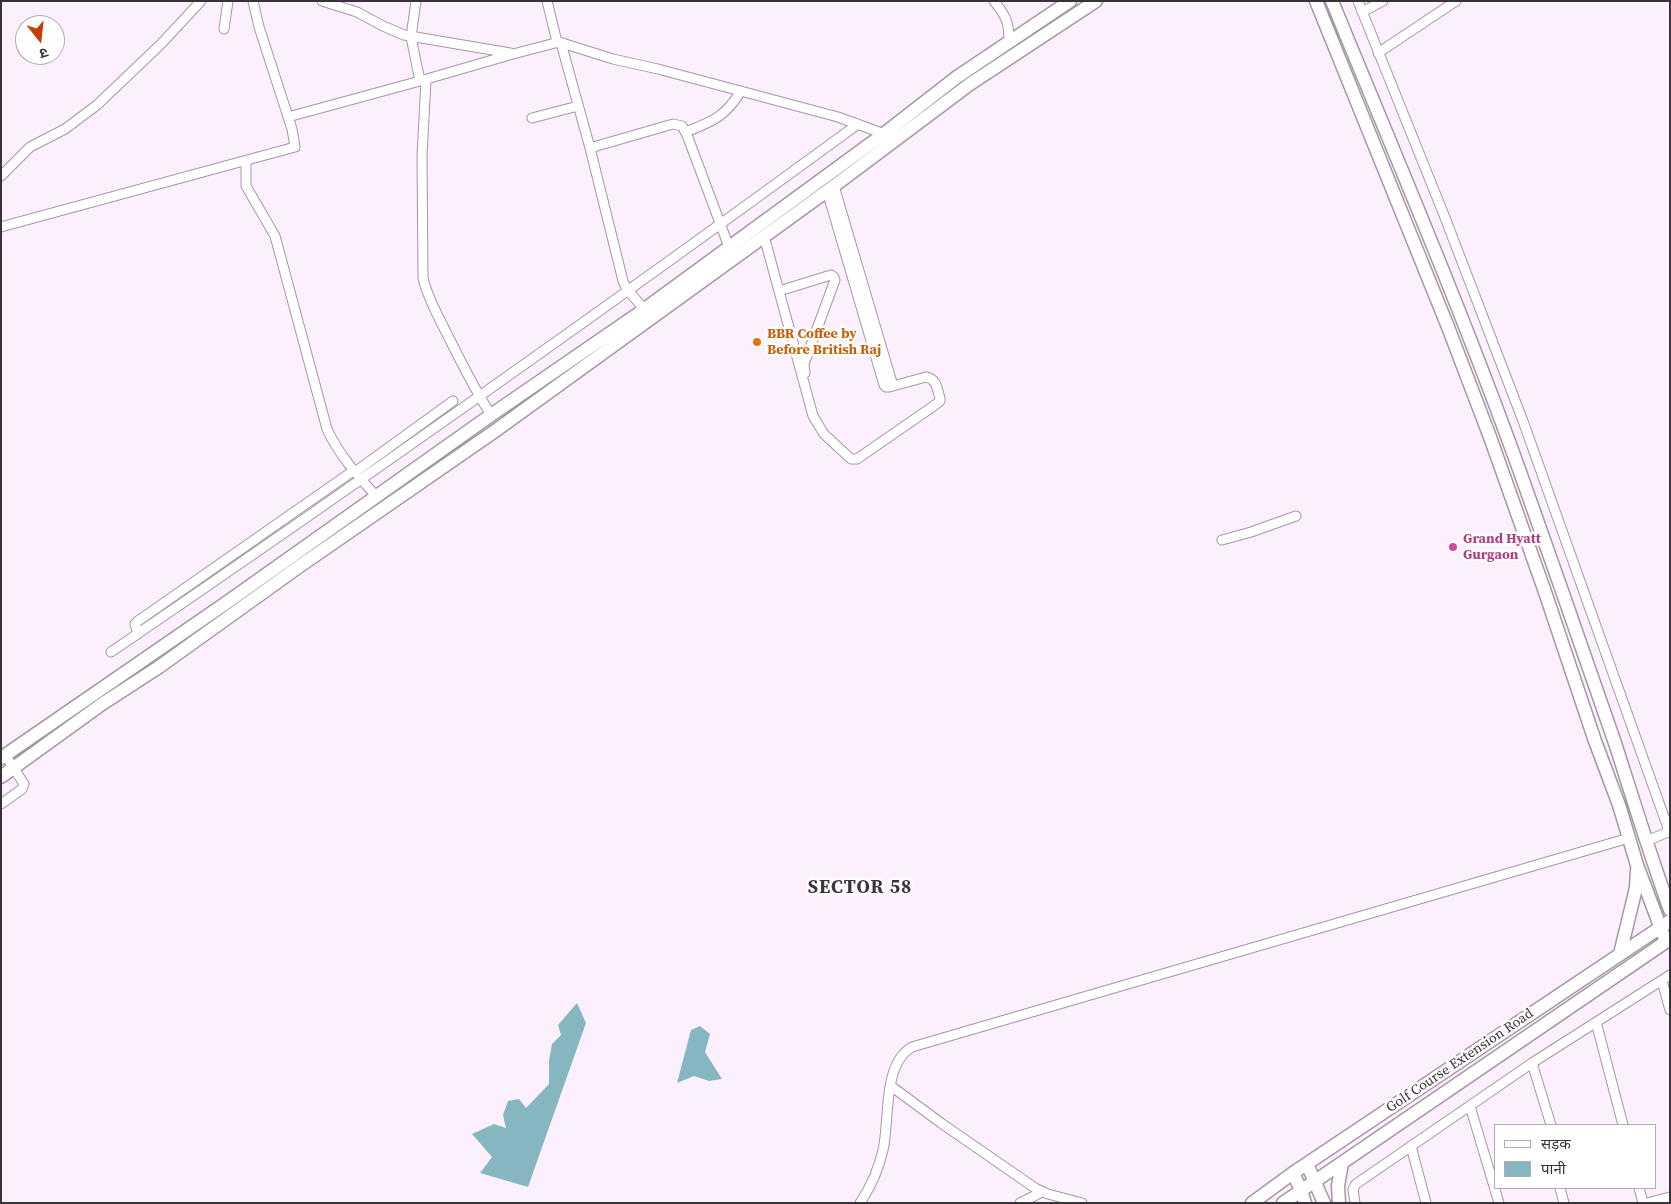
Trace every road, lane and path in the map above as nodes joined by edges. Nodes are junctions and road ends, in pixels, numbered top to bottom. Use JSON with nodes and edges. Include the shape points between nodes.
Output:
{"nodes":[{"id":1,"x":201,"y":1,"type":"edge"},
{"id":2,"x":228,"y":1,"type":"edge"},
{"id":3,"x":253,"y":1,"type":"edge"},
{"id":4,"x":322,"y":1,"type":"edge"},
{"id":5,"x":360,"y":1,"type":"edge"},
{"id":6,"x":416,"y":1,"type":"edge"},
{"id":7,"x":547,"y":1,"type":"edge"},
{"id":8,"x":994,"y":1,"type":"edge"},
{"id":9,"x":1070,"y":1,"type":"edge"},
{"id":10,"x":1096,"y":1,"type":"edge"},
{"id":11,"x":1316,"y":1,"type":"edge"},
{"id":12,"x":1332,"y":1,"type":"edge"},
{"id":13,"x":1358,"y":1,"type":"edge"},
{"id":14,"x":1456,"y":1,"type":"edge"},
{"id":15,"x":1379,"y":2,"type":"edge"},
{"id":16,"x":357,"y":12,"type":"junction"},
{"id":17,"x":1362,"y":12,"type":"junction"},
{"id":18,"x":224,"y":29,"type":"dead end"},
{"id":19,"x":411,"y":37,"type":"junction"},
{"id":20,"x":1010,"y":41,"type":"junction"},
{"id":21,"x":559,"y":43,"type":"junction"},
{"id":22,"x":1378,"y":52,"type":"junction"},
{"id":23,"x":513,"y":54,"type":"junction"},
{"id":24,"x":423,"y":80,"type":"junction"},
{"id":25,"x":741,"y":91,"type":"junction"},
{"id":26,"x":578,"y":106,"type":"junction"},
{"id":27,"x":288,"y":117,"type":"junction"},
{"id":28,"x":532,"y":118,"type":"dead end"},
{"id":29,"x":858,"y":124,"type":"junction"},
{"id":30,"x":686,"y":132,"type":"junction"},
{"id":31,"x":889,"y":137,"type":"junction"},
{"id":32,"x":590,"y":148,"type":"junction"},
{"id":33,"x":246,"y":161,"type":"junction"},
{"id":34,"x":1,"y":176,"type":"edge"},
{"id":35,"x":830,"y":188,"type":"junction"},
{"id":36,"x":721,"y":224,"type":"junction"},
{"id":37,"x":1,"y":227,"type":"edge"},
{"id":38,"x":764,"y":236,"type":"junction"},
{"id":39,"x":729,"y":247,"type":"junction"},
{"id":40,"x":628,"y":290,"type":"junction"},
{"id":41,"x":779,"y":291,"type":"junction"},
{"id":42,"x":644,"y":309,"type":"junction"},
{"id":43,"x":803,"y":378,"type":"junction"},
{"id":44,"x":479,"y":396,"type":"junction"},
{"id":45,"x":453,"y":401,"type":"dead end"},
{"id":46,"x":491,"y":415,"type":"junction"},
{"id":47,"x":356,"y":474,"type":"junction"},
{"id":48,"x":376,"y":496,"type":"junction"},
{"id":49,"x":1296,"y":516,"type":"dead end"},
{"id":50,"x":1222,"y":540,"type":"dead end"},
{"id":51,"x":111,"y":652,"type":"dead end"},
{"id":52,"x":125,"y":672,"type":"junction"},
{"id":53,"x":134,"y":683,"type":"junction"},
{"id":54,"x":3,"y":757,"type":"edge"},
{"id":55,"x":13,"y":768,"type":"junction"},
{"id":56,"x":1624,"y":772,"type":"junction"},
{"id":57,"x":1,"y":777,"type":"edge"},
{"id":58,"x":1608,"y":778,"type":"junction"},
{"id":59,"x":1,"y":804,"type":"edge"},
{"id":60,"x":1630,"y":838,"type":"junction"},
{"id":61,"x":1646,"y":841,"type":"junction"},
{"id":62,"x":1637,"y":866,"type":"junction"},
{"id":63,"x":1654,"y":866,"type":"junction"},
{"id":64,"x":1670,"y":881,"type":"edge"},
{"id":65,"x":1670,"y":910,"type":"edge"},
{"id":66,"x":1665,"y":923,"type":"edge"},
{"id":67,"x":1668,"y":941,"type":"edge"},
{"id":68,"x":1620,"y":954,"type":"junction"},
{"id":69,"x":1666,"y":978,"type":"edge"},
{"id":70,"x":1667,"y":990,"type":"edge"},
{"id":71,"x":1670,"y":1010,"type":"edge"},
{"id":72,"x":1596,"y":1022,"type":"junction"},
{"id":73,"x":1532,"y":1063,"type":"junction"},
{"id":74,"x":891,"y":1086,"type":"junction"},
{"id":75,"x":1470,"y":1106,"type":"junction"},
{"id":76,"x":1551,"y":1124,"type":"edge"},
{"id":77,"x":1624,"y":1124,"type":"edge"},
{"id":78,"x":1411,"y":1146,"type":"junction"},
{"id":79,"x":1342,"y":1163,"type":"junction"},
{"id":80,"x":1307,"y":1164,"type":"junction"},
{"id":81,"x":1293,"y":1173,"type":"junction"},
{"id":82,"x":1314,"y":1182,"type":"junction"},
{"id":83,"x":1494,"y":1184,"type":"edge"},
{"id":84,"x":1495,"y":1189,"type":"edge"},
{"id":85,"x":1560,"y":1189,"type":"edge"},
{"id":86,"x":1640,"y":1189,"type":"edge"},
{"id":87,"x":1042,"y":1192,"type":"junction"},
{"id":88,"x":1303,"y":1196,"type":"edge"},
{"id":89,"x":1668,"y":1199,"type":"edge"},
{"id":90,"x":1023,"y":1202,"type":"edge"},
{"id":91,"x":860,"y":1203,"type":"edge"},
{"id":92,"x":1082,"y":1203,"type":"edge"},
{"id":93,"x":1252,"y":1203,"type":"edge"},
{"id":94,"x":1283,"y":1203,"type":"edge"},
{"id":95,"x":1324,"y":1203,"type":"edge"},
{"id":96,"x":1339,"y":1203,"type":"edge"},
{"id":97,"x":1355,"y":1203,"type":"edge"},
{"id":98,"x":1426,"y":1203,"type":"edge"},
{"id":99,"x":1499,"y":1203,"type":"edge"},
{"id":100,"x":1564,"y":1203,"type":"edge"},
{"id":101,"x":1645,"y":1203,"type":"edge"}],
"edges":[{"from":1,"to":34,"type":"street","via":[[97,105],[65,129],[30,147]]},
{"from":2,"to":18,"type":"street"},
{"from":3,"to":27,"type":"street"},
{"from":4,"to":16,"type":"street"},
{"from":5,"to":16,"type":"street"},
{"from":6,"to":19,"type":"street"},
{"from":7,"to":21,"type":"street"},
{"from":8,"to":20,"type":"street","via":[[1007,19]]},
{"from":9,"to":20,"type":"street"},
{"from":10,"to":31,"type":"street"},
{"from":11,"to":58,"type":"street","via":[[1490,437]]},
{"from":12,"to":56,"type":"street","via":[[1504,428]]},
{"from":13,"to":17,"type":"street"},
{"from":14,"to":22,"type":"street"},
{"from":15,"to":17,"type":"street"},
{"from":16,"to":19,"type":"street"},
{"from":17,"to":22,"type":"street"},
{"from":19,"to":23,"type":"street"},
{"from":19,"to":24,"type":"street"},
{"from":20,"to":31,"type":"street","via":[[957,77]]},
{"from":21,"to":23,"type":"street"},
{"from":21,"to":25,"type":"street"},
{"from":21,"to":26,"type":"street"},
{"from":22,"to":61,"type":"street","via":[[1523,421],[1668,828],[1666,833]]},
{"from":23,"to":24,"type":"street"},
{"from":24,"to":27,"type":"street"},
{"from":24,"to":44,"type":"street","via":[[423,278],[430,300]]},
{"from":25,"to":29,"type":"street"},
{"from":25,"to":30,"type":"street","via":[[732,106],[719,117]]},
{"from":26,"to":28,"type":"street"},
{"from":26,"to":32,"type":"street"},
{"from":27,"to":33,"type":"street","via":[[295,147]]},
{"from":29,"to":31,"type":"street"},
{"from":29,"to":36,"type":"street"},
{"from":30,"to":32,"type":"street","via":[[682,126],[673,124]]},
{"from":30,"to":36,"type":"street"},
{"from":31,"to":35,"type":"street"},
{"from":31,"to":39,"type":"street"},
{"from":32,"to":40,"type":"street","via":[[623,281]]},
{"from":33,"to":37,"type":"street"},
{"from":33,"to":47,"type":"street","via":[[246,186],[275,236],[327,429],[334,445]]},
{"from":35,"to":38,"type":"street"},
{"from":35,"to":43,"type":"street","via":[[876,343],[884,385],[931,378],[935,381],[940,401],[854,460],[816,423]]},
{"from":36,"to":39,"type":"street"},
{"from":36,"to":40,"type":"street"},
{"from":38,"to":41,"type":"street"},
{"from":38,"to":53,"type":"street","via":[[444,467]]},
{"from":39,"to":42,"type":"street"},
{"from":40,"to":42,"type":"street"},
{"from":40,"to":44,"type":"street"},
{"from":41,"to":43,"type":"street"},
{"from":41,"to":43,"type":"street","via":[[831,275],[835,280],[804,364]]},
{"from":42,"to":46,"type":"street"},
{"from":44,"to":46,"type":"street"},
{"from":44,"to":47,"type":"street"},
{"from":45,"to":47,"type":"street"},
{"from":46,"to":48,"type":"street"},
{"from":47,"to":48,"type":"street"},
{"from":47,"to":51,"type":"street","via":[[138,621],[138,634]]},
{"from":48,"to":52,"type":"street"},
{"from":49,"to":50,"type":"street"},
{"from":52,"to":53,"type":"street"},
{"from":52,"to":54,"type":"street"},
{"from":53,"to":55,"type":"street"},
{"from":54,"to":55,"type":"street"},
{"from":55,"to":57,"type":"street"},
{"from":55,"to":59,"type":"street","via":[[24,785]]},
{"from":56,"to":58,"type":"street"},
{"from":56,"to":61,"type":"street"},
{"from":58,"to":60,"type":"street"},
{"from":60,"to":62,"type":"street"},
{"from":60,"to":74,"type":"street","via":[[912,1047],[899,1059]]},
{"from":61,"to":63,"type":"street"},
{"from":62,"to":66,"type":"street"},
{"from":62,"to":68,"type":"street","via":[[1636,888]]},
{"from":63,"to":64,"type":"street"},
{"from":63,"to":65,"type":"street"},
{"from":66,"to":67,"type":"street"},
{"from":66,"to":68,"type":"street","name":"Golf Course Extension Road"},
{"from":67,"to":79,"type":"street","name":"Golf Course Extension Road"},
{"from":68,"to":80,"type":"street","name":"Golf Course Extension Road"},
{"from":69,"to":70,"type":"street"},
{"from":69,"to":72,"type":"street"},
{"from":70,"to":71,"type":"street"},
{"from":72,"to":73,"type":"street"},
{"from":72,"to":77,"type":"street"},
{"from":73,"to":75,"type":"street"},
{"from":73,"to":76,"type":"street"},
{"from":74,"to":87,"type":"street"},
{"from":74,"to":91,"type":"street","via":[[882,1154]]},
{"from":75,"to":78,"type":"street"},
{"from":75,"to":83,"type":"street"},
{"from":78,"to":97,"type":"street","via":[[1356,1184],[1353,1190]]},
{"from":78,"to":98,"type":"street"},
{"from":79,"to":82,"type":"street","name":"Golf Course Extension Road"},
{"from":79,"to":96,"type":"street"},
{"from":80,"to":81,"type":"street","name":"Golf Course Extension Road"},
{"from":80,"to":82,"type":"street"},
{"from":81,"to":88,"type":"street"},
{"from":81,"to":93,"type":"street","name":"Golf Course Extension Road"},
{"from":82,"to":88,"type":"street","name":"Golf Course Extension Road"},
{"from":82,"to":95,"type":"street"},
{"from":84,"to":99,"type":"street"},
{"from":85,"to":100,"type":"street"},
{"from":86,"to":101,"type":"street"},
{"from":87,"to":90,"type":"street"},
{"from":87,"to":92,"type":"street"},
{"from":88,"to":94,"type":"street","name":"Golf Course Extension Road"},
{"from":89,"to":101,"type":"street"}]}
